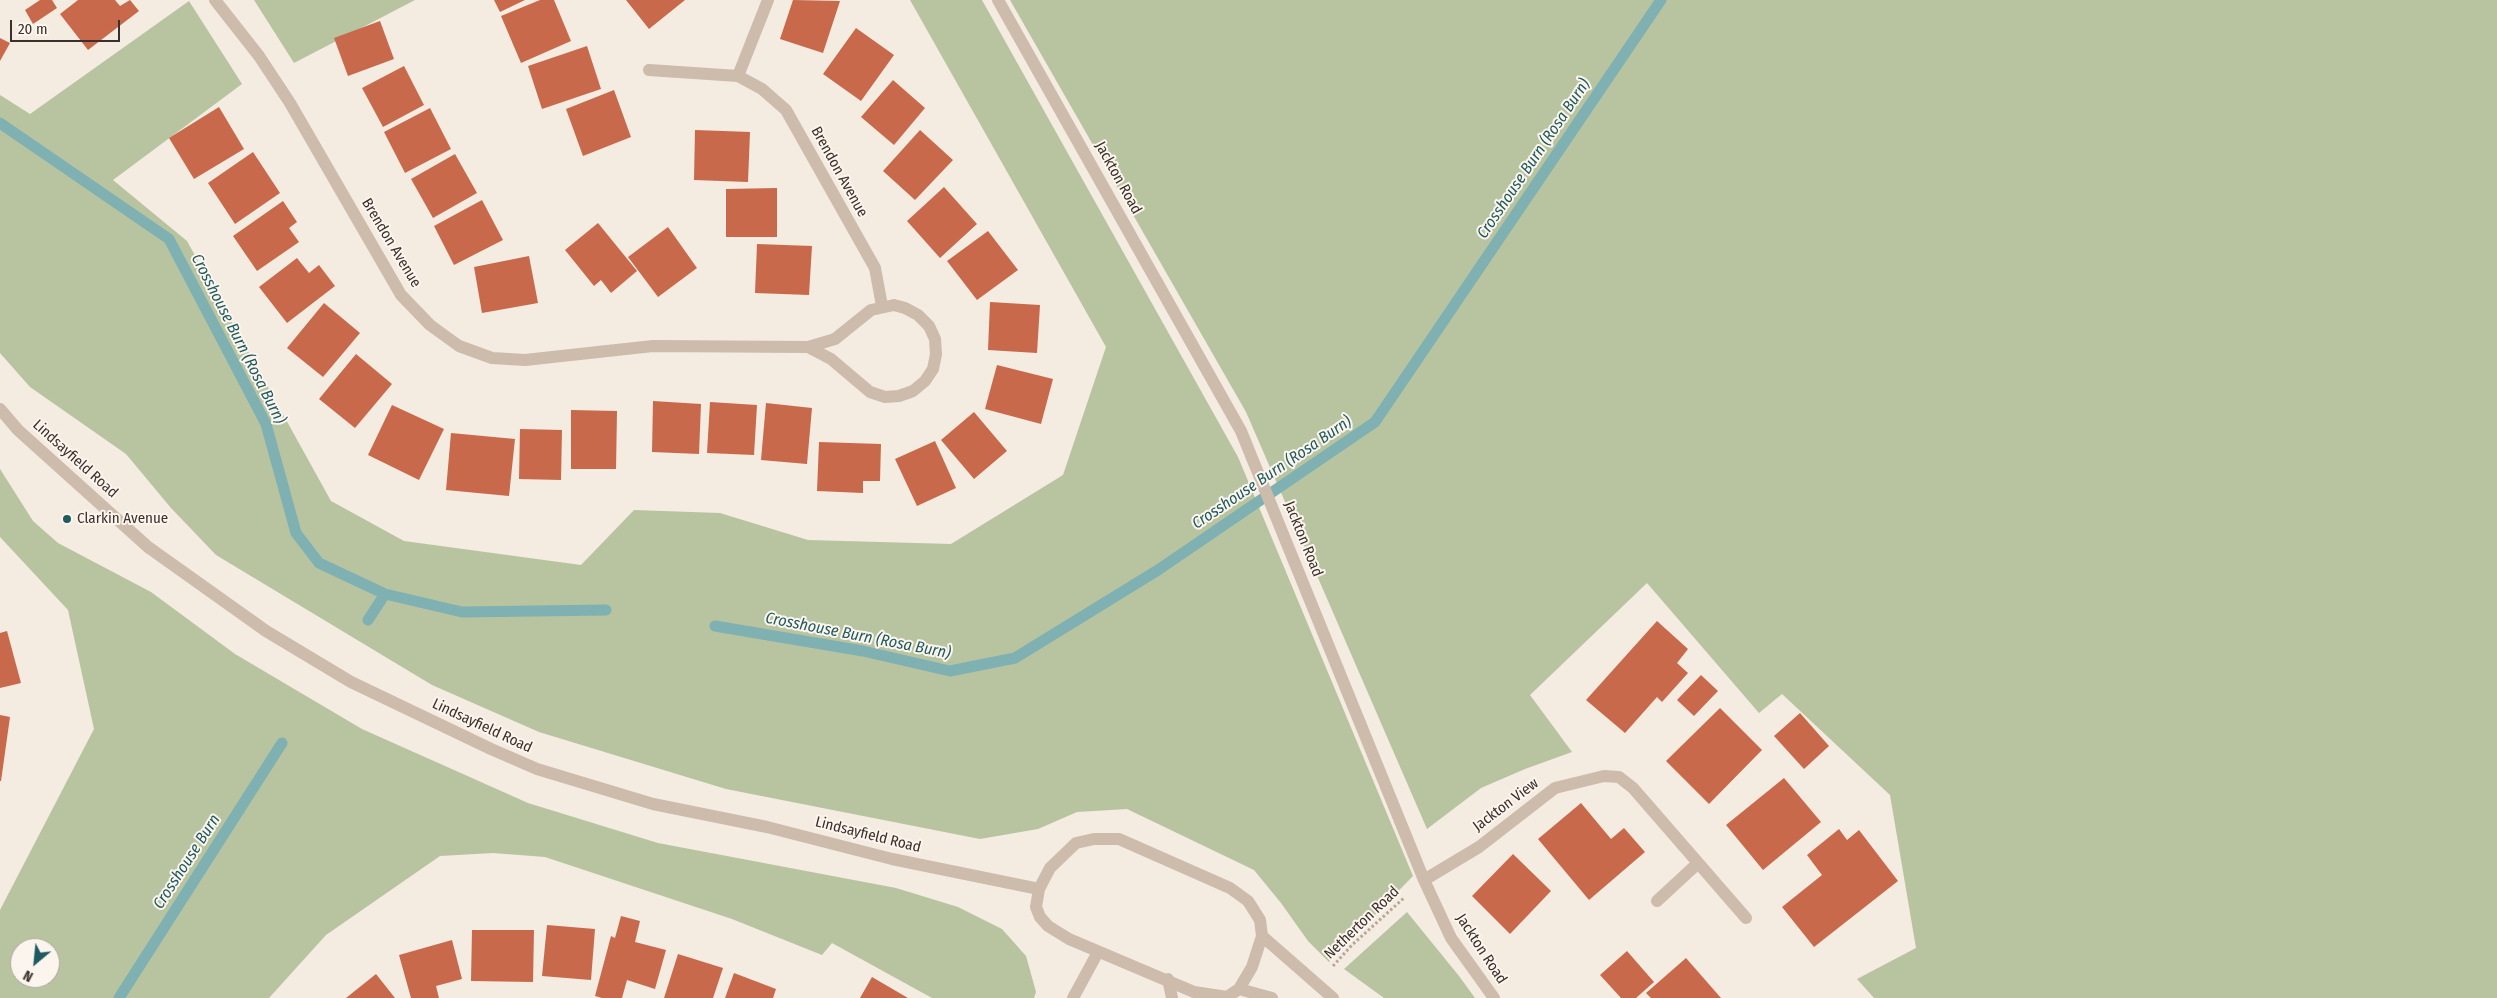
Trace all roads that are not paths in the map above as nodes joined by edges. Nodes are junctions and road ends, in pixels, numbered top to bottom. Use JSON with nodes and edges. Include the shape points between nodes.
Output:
{"nodes":[{"id":1,"x":215,"y":0,"type":"edge"},
{"id":2,"x":768,"y":0,"type":"edge"},
{"id":3,"x":998,"y":0,"type":"edge"},
{"id":4,"x":649,"y":70,"type":"dead end"},
{"id":5,"x":738,"y":76,"type":"junction"},
{"id":6,"x":882,"y":306,"type":"junction"},
{"id":7,"x":808,"y":347,"type":"junction"},
{"id":8,"x":0,"y":409,"type":"edge"},
{"id":9,"x":1697,"y":864,"type":"junction"},
{"id":10,"x":1424,"y":880,"type":"junction"},
{"id":11,"x":1039,"y":890,"type":"junction"},
{"id":12,"x":1657,"y":901,"type":"dead end"},
{"id":13,"x":1746,"y":918,"type":"dead end"},
{"id":14,"x":1262,"y":936,"type":"junction"},
{"id":15,"x":1098,"y":952,"type":"junction"},
{"id":16,"x":1168,"y":979,"type":"junction"},
{"id":17,"x":1239,"y":989,"type":"junction"},
{"id":18,"x":1227,"y":997,"type":"edge"},
{"id":19,"x":1073,"y":998,"type":"edge"},
{"id":20,"x":1172,"y":998,"type":"edge"},
{"id":21,"x":1272,"y":998,"type":"edge"},
{"id":22,"x":1333,"y":998,"type":"edge"},
{"id":23,"x":1494,"y":998,"type":"edge"}],
"edges":[{"from":1,"to":7,"type":"street","name":"Brendon Avenue","via":[[259,56],[290,103],[401,294],[430,325],[459,346],[492,358],[525,360],[653,346]]},
{"from":2,"to":5,"type":"street"},
{"from":3,"to":10,"type":"street","name":"Jackton Road","via":[[1241,431]]},
{"from":4,"to":5,"type":"street","name":"Brendon Avenue"},
{"from":5,"to":6,"type":"street","name":"Brendon Avenue","via":[[762,89],[786,110],[875,268]]},
{"from":6,"to":7,"type":"street","name":"Brendon Avenue","via":[[861,315],[835,340]]},
{"from":6,"to":7,"type":"street","name":"Brendon Avenue","via":[[905,308],[918,315],[929,326],[935,339],[933,369],[914,391],[900,396],[870,392],[831,359]]},
{"from":8,"to":11,"type":"street","name":"Lindsayfield Road","via":[[18,430],[148,547],[266,631],[351,682],[491,749],[537,769],[653,804]]},
{"from":9,"to":10,"type":"street","name":"Jackton View","via":[[1633,788],[1619,777],[1604,776],[1555,788],[1479,846]]},
{"from":9,"to":12,"type":"street"},
{"from":9,"to":13,"type":"street","name":"Jackton View"},
{"from":10,"to":23,"type":"street","name":"Jackton Road","via":[[1451,938]]},
{"from":11,"to":14,"type":"street","via":[[1050,868],[1076,843],[1119,839],[1230,888],[1248,901],[1260,920]]},
{"from":11,"to":15,"type":"street","via":[[1036,907],[1048,926]]},
{"from":14,"to":17,"type":"street","via":[[1252,967]]},
{"from":14,"to":22,"type":"street"},
{"from":15,"to":16,"type":"street"},
{"from":15,"to":19,"type":"street"},
{"from":16,"to":18,"type":"street","via":[[1194,992]]},
{"from":16,"to":20,"type":"street"},
{"from":17,"to":18,"type":"street"},
{"from":17,"to":21,"type":"street"}]}
